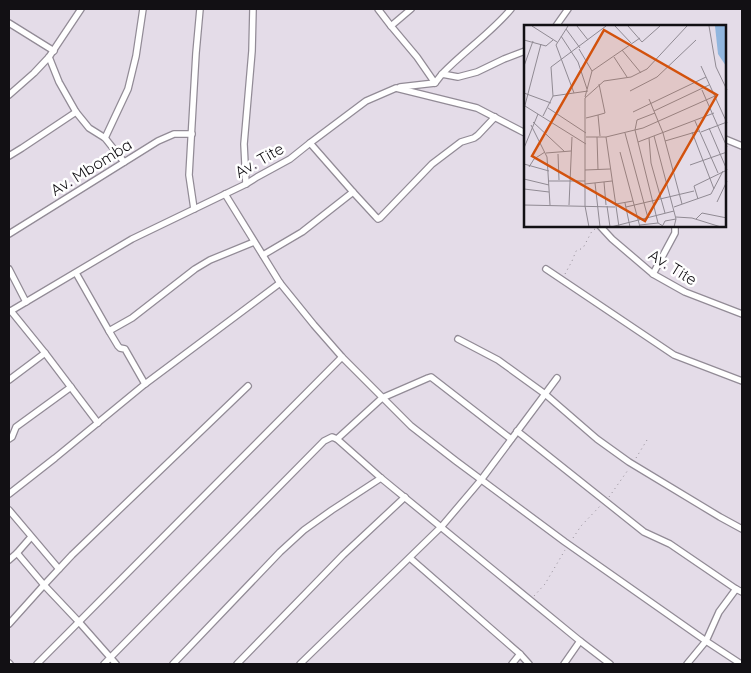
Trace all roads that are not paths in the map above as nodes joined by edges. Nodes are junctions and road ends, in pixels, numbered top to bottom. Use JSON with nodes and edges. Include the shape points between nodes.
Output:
{"nodes":[{"id":1,"x":81,"y":9,"type":"edge"},
{"id":2,"x":143,"y":9,"type":"edge"},
{"id":3,"x":200,"y":9,"type":"edge"},
{"id":4,"x":253,"y":9,"type":"edge"},
{"id":5,"x":378,"y":9,"type":"edge"},
{"id":6,"x":411,"y":9,"type":"edge"},
{"id":7,"x":511,"y":9,"type":"edge"},
{"id":8,"x":568,"y":9,"type":"edge"},
{"id":9,"x":9,"y":23,"type":"edge"},
{"id":10,"x":557,"y":25,"type":"edge"},
{"id":11,"x":391,"y":26,"type":"junction"},
{"id":12,"x":54,"y":51,"type":"junction"},
{"id":13,"x":524,"y":52,"type":"edge"},
{"id":14,"x":49,"y":57,"type":"junction"},
{"id":15,"x":442,"y":74,"type":"junction"},
{"id":16,"x":435,"y":83,"type":"junction"},
{"id":17,"x":396,"y":88,"type":"junction"},
{"id":18,"x":9,"y":95,"type":"edge"},
{"id":19,"x":76,"y":112,"type":"junction"},
{"id":20,"x":495,"y":117,"type":"junction"},
{"id":21,"x":524,"y":132,"type":"edge"},
{"id":22,"x":192,"y":134,"type":"junction"},
{"id":23,"x":105,"y":138,"type":"junction"},
{"id":24,"x":726,"y":139,"type":"edge"},
{"id":25,"x":310,"y":143,"type":"junction"},
{"id":26,"x":742,"y":146,"type":"edge"},
{"id":27,"x":9,"y":156,"type":"edge"},
{"id":28,"x":124,"y":162,"type":"junction"},
{"id":29,"x":246,"y":184,"type":"junction"},
{"id":30,"x":353,"y":192,"type":"junction"},
{"id":31,"x":225,"y":194,"type":"junction"},
{"id":32,"x":194,"y":209,"type":"junction"},
{"id":33,"x":601,"y":228,"type":"edge"},
{"id":34,"x":675,"y":228,"type":"edge"},
{"id":35,"x":9,"y":234,"type":"edge"},
{"id":36,"x":254,"y":242,"type":"junction"},
{"id":37,"x":263,"y":255,"type":"junction"},
{"id":38,"x":9,"y":269,"type":"edge"},
{"id":39,"x":546,"y":269,"type":"dead end"},
{"id":40,"x":76,"y":273,"type":"junction"},
{"id":41,"x":653,"y":274,"type":"junction"},
{"id":42,"x":280,"y":283,"type":"junction"},
{"id":43,"x":26,"y":302,"type":"junction"},
{"id":44,"x":10,"y":312,"type":"edge"},
{"id":45,"x":742,"y":314,"type":"edge"},
{"id":46,"x":109,"y":331,"type":"junction"},
{"id":47,"x":458,"y":339,"type":"dead end"},
{"id":48,"x":45,"y":353,"type":"junction"},
{"id":49,"x":342,"y":357,"type":"junction"},
{"id":50,"x":557,"y":378,"type":"dead end"},
{"id":51,"x":9,"y":380,"type":"edge"},
{"id":52,"x":742,"y":381,"type":"edge"},
{"id":53,"x":145,"y":384,"type":"junction"},
{"id":54,"x":248,"y":386,"type":"dead end"},
{"id":55,"x":71,"y":388,"type":"junction"},
{"id":56,"x":544,"y":394,"type":"junction"},
{"id":57,"x":382,"y":398,"type":"junction"},
{"id":58,"x":98,"y":423,"type":"junction"},
{"id":59,"x":517,"y":432,"type":"junction"},
{"id":60,"x":9,"y":439,"type":"edge"},
{"id":61,"x":337,"y":439,"type":"junction"},
{"id":62,"x":511,"y":439,"type":"junction"},
{"id":63,"x":381,"y":478,"type":"junction"},
{"id":64,"x":480,"y":480,"type":"junction"},
{"id":65,"x":9,"y":494,"type":"edge"},
{"id":66,"x":405,"y":497,"type":"junction"},
{"id":67,"x":9,"y":510,"type":"edge"},
{"id":68,"x":442,"y":526,"type":"junction"},
{"id":69,"x":742,"y":529,"type":"edge"},
{"id":70,"x":32,"y":537,"type":"junction"},
{"id":71,"x":17,"y":553,"type":"junction"},
{"id":72,"x":410,"y":558,"type":"junction"},
{"id":73,"x":9,"y":560,"type":"edge"},
{"id":74,"x":59,"y":570,"type":"junction"},
{"id":75,"x":44,"y":585,"type":"junction"},
{"id":76,"x":736,"y":588,"type":"junction"},
{"id":77,"x":742,"y":592,"type":"edge"},
{"id":78,"x":79,"y":622,"type":"junction"},
{"id":79,"x":9,"y":624,"type":"edge"},
{"id":80,"x":580,"y":641,"type":"junction"},
{"id":81,"x":706,"y":641,"type":"junction"},
{"id":82,"x":520,"y":654,"type":"junction"},
{"id":83,"x":110,"y":657,"type":"junction"},
{"id":84,"x":37,"y":664,"type":"edge"},
{"id":85,"x":104,"y":664,"type":"edge"},
{"id":86,"x":116,"y":664,"type":"edge"},
{"id":87,"x":174,"y":664,"type":"edge"},
{"id":88,"x":237,"y":664,"type":"edge"},
{"id":89,"x":300,"y":664,"type":"edge"},
{"id":90,"x":512,"y":664,"type":"edge"},
{"id":91,"x":529,"y":664,"type":"edge"},
{"id":92,"x":564,"y":664,"type":"edge"},
{"id":93,"x":610,"y":664,"type":"edge"},
{"id":94,"x":687,"y":664,"type":"edge"},
{"id":95,"x":741,"y":664,"type":"edge"}],
"edges":[{"from":1,"to":12,"type":"street"},
{"from":2,"to":23,"type":"street","via":[[128,89]]},
{"from":3,"to":22,"type":"street"},
{"from":4,"to":29,"type":"street","via":[[244,144]]},
{"from":5,"to":11,"type":"street"},
{"from":6,"to":11,"type":"street"},
{"from":7,"to":15,"type":"street"},
{"from":8,"to":10,"type":"street"},
{"from":9,"to":12,"type":"street"},
{"from":11,"to":16,"type":"street"},
{"from":12,"to":14,"type":"street"},
{"from":13,"to":15,"type":"street","via":[[477,72],[458,77]]},
{"from":14,"to":18,"type":"street"},
{"from":14,"to":19,"type":"street"},
{"from":15,"to":16,"type":"street"},
{"from":16,"to":17,"type":"street","name":"Av. Tite"},
{"from":17,"to":20,"type":"street","via":[[477,108]]},
{"from":17,"to":25,"type":"street","name":"Av. Tite","via":[[366,101]]},
{"from":19,"to":23,"type":"street","via":[[89,128]]},
{"from":19,"to":27,"type":"street"},
{"from":20,"to":21,"type":"street"},
{"from":20,"to":30,"type":"street","via":[[474,138],[462,142],[432,164],[380,218]]},
{"from":22,"to":28,"type":"street","name":"Av. Mbomba","via":[[174,134]]},
{"from":22,"to":32,"type":"street","via":[[189,175]]},
{"from":23,"to":28,"type":"street"},
{"from":24,"to":26,"type":"street"},
{"from":25,"to":29,"type":"street","name":"Av. Tite","via":[[290,159]]},
{"from":25,"to":30,"type":"street"},
{"from":28,"to":35,"type":"street","name":"Av. Mbomba"},
{"from":29,"to":31,"type":"street","name":"Av. Tite"},
{"from":30,"to":37,"type":"street","via":[[302,232]]},
{"from":31,"to":32,"type":"street","name":"Av. Tite"},
{"from":31,"to":36,"type":"street"},
{"from":32,"to":40,"type":"street","name":"Av. Tite"},
{"from":33,"to":41,"type":"street","name":"Av. Tite"},
{"from":34,"to":41,"type":"street"},
{"from":36,"to":37,"type":"street"},
{"from":36,"to":46,"type":"street","via":[[195,269],[132,318]]},
{"from":37,"to":42,"type":"street"},
{"from":38,"to":43,"type":"street"},
{"from":39,"to":52,"type":"street","via":[[674,355]]},
{"from":40,"to":43,"type":"street","name":"Av. Tite"},
{"from":40,"to":46,"type":"street"},
{"from":41,"to":45,"type":"street","name":"Av. Tite","via":[[685,292]]},
{"from":42,"to":49,"type":"street"},
{"from":42,"to":53,"type":"street"},
{"from":43,"to":44,"type":"street","name":"Av. Tite"},
{"from":44,"to":48,"type":"street"},
{"from":46,"to":53,"type":"street","via":[[118,346],[125,349]]},
{"from":47,"to":56,"type":"street","via":[[498,360]]},
{"from":48,"to":51,"type":"street"},
{"from":48,"to":55,"type":"street"},
{"from":49,"to":57,"type":"street"},
{"from":49,"to":78,"type":"street"},
{"from":50,"to":56,"type":"street"},
{"from":53,"to":58,"type":"street"},
{"from":54,"to":74,"type":"street"},
{"from":55,"to":58,"type":"street"},
{"from":55,"to":60,"type":"street","via":[[16,427]]},
{"from":56,"to":59,"type":"street"},
{"from":56,"to":69,"type":"street","via":[[597,439],[632,463]]},
{"from":57,"to":61,"type":"street"},
{"from":57,"to":62,"type":"street","via":[[431,377]]},
{"from":57,"to":64,"type":"street","via":[[411,426]]},
{"from":58,"to":65,"type":"street"},
{"from":59,"to":62,"type":"street"},
{"from":59,"to":76,"type":"street","via":[[644,532],[670,544]]},
{"from":61,"to":63,"type":"street"},
{"from":61,"to":83,"type":"street","via":[[332,437],[324,441]]},
{"from":62,"to":64,"type":"street"},
{"from":63,"to":66,"type":"street"},
{"from":63,"to":87,"type":"street","via":[[311,525],[280,552]]},
{"from":64,"to":68,"type":"street"},
{"from":64,"to":81,"type":"street"},
{"from":66,"to":68,"type":"street"},
{"from":66,"to":88,"type":"street","via":[[343,555]]},
{"from":67,"to":70,"type":"street"},
{"from":68,"to":72,"type":"street"},
{"from":68,"to":80,"type":"street"},
{"from":70,"to":71,"type":"street"},
{"from":70,"to":74,"type":"street"},
{"from":71,"to":73,"type":"street"},
{"from":71,"to":75,"type":"street"},
{"from":72,"to":82,"type":"street"},
{"from":72,"to":89,"type":"street"},
{"from":74,"to":75,"type":"street"},
{"from":75,"to":78,"type":"street"},
{"from":75,"to":79,"type":"street"},
{"from":76,"to":77,"type":"street"},
{"from":76,"to":81,"type":"street","via":[[719,612]]},
{"from":78,"to":83,"type":"street"},
{"from":78,"to":84,"type":"street"},
{"from":80,"to":92,"type":"street"},
{"from":80,"to":93,"type":"street"},
{"from":81,"to":94,"type":"street"},
{"from":81,"to":95,"type":"street"},
{"from":82,"to":90,"type":"street"},
{"from":82,"to":91,"type":"street"},
{"from":83,"to":85,"type":"street"},
{"from":83,"to":86,"type":"street"}]}
